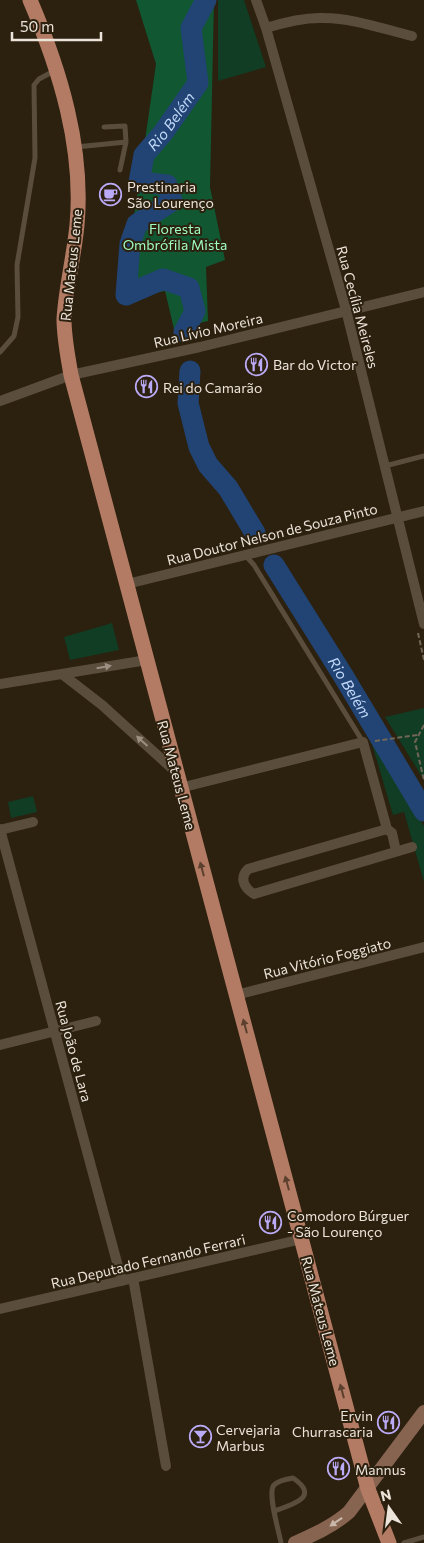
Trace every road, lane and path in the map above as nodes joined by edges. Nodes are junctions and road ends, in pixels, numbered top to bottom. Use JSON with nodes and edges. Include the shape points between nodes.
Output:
{"nodes":[{"id":1,"x":30,"y":0,"type":"edge"},
{"id":2,"x":256,"y":0,"type":"edge"},
{"id":3,"x":266,"y":28,"type":"junction"},
{"id":4,"x":412,"y":36,"type":"dead end"},
{"id":5,"x":57,"y":70,"type":"junction"},
{"id":6,"x":104,"y":127,"type":"dead end"},
{"id":7,"x":126,"y":142,"type":"junction"},
{"id":8,"x":73,"y":148,"type":"junction"},
{"id":9,"x":120,"y":170,"type":"dead end"},
{"id":10,"x":424,"y":292,"type":"edge"},
{"id":11,"x":346,"y":310,"type":"junction"},
{"id":12,"x":0,"y":352,"type":"edge"},
{"id":13,"x":71,"y":375,"type":"junction"},
{"id":14,"x":0,"y":401,"type":"edge"},
{"id":15,"x":424,"y":456,"type":"edge"},
{"id":16,"x":385,"y":466,"type":"junction"},
{"id":17,"x":424,"y":511,"type":"edge"},
{"id":18,"x":398,"y":518,"type":"junction"},
{"id":19,"x":246,"y":555,"type":"junction"},
{"id":20,"x":127,"y":584,"type":"junction"},
{"id":21,"x":424,"y":624,"type":"edge"},
{"id":22,"x":147,"y":660,"type":"junction"},
{"id":23,"x":62,"y":674,"type":"junction"},
{"id":24,"x":0,"y":684,"type":"edge"},
{"id":25,"x":424,"y":725,"type":"edge"},
{"id":26,"x":417,"y":735,"type":"junction"},
{"id":27,"x":377,"y":740,"type":"dead end"},
{"id":28,"x":364,"y":742,"type":"junction"},
{"id":29,"x":424,"y":780,"type":"edge"},
{"id":30,"x":179,"y":781,"type":"junction"},
{"id":31,"x":33,"y":822,"type":"dead end"},
{"id":32,"x":388,"y":829,"type":"junction"},
{"id":33,"x":0,"y":830,"type":"edge"},
{"id":34,"x":412,"y":847,"type":"dead end"},
{"id":35,"x":396,"y":851,"type":"junction"},
{"id":36,"x":424,"y":947,"type":"edge"},
{"id":37,"x":236,"y":995,"type":"junction"},
{"id":38,"x":96,"y":1021,"type":"dead end"},
{"id":39,"x":54,"y":1031,"type":"junction"},
{"id":40,"x":0,"y":1045,"type":"edge"},
{"id":41,"x":302,"y":1240,"type":"junction"},
{"id":42,"x":133,"y":1278,"type":"junction"},
{"id":43,"x":122,"y":1281,"type":"junction"},
{"id":44,"x":0,"y":1309,"type":"edge"},
{"id":45,"x":424,"y":1412,"type":"edge"},
{"id":46,"x":166,"y":1466,"type":"dead end"},
{"id":47,"x":368,"y":1489,"type":"junction"},
{"id":48,"x":274,"y":1511,"type":"junction"},
{"id":49,"x":424,"y":1537,"type":"edge"},
{"id":50,"x":281,"y":1543,"type":"edge"},
{"id":51,"x":295,"y":1543,"type":"edge"},
{"id":52,"x":390,"y":1543,"type":"edge"},
{"id":53,"x":404,"y":1543,"type":"edge"}],
"edges":[{"from":1,"to":5,"type":"main road","name":"Rua Mateus Leme"},
{"from":2,"to":3,"type":"street","name":"Rua Cecília Meireles"},
{"from":3,"to":4,"type":"street","via":[[304,19],[342,19]]},
{"from":3,"to":11,"type":"street","name":"Rua Cecília Meireles"},
{"from":5,"to":8,"type":"main road","name":"Rua Mateus Leme"},
{"from":5,"to":12,"type":"lane","via":[[34,85],[35,158],[17,265],[18,317],[14,336]]},
{"from":6,"to":7,"type":"lane","via":[[125,126]]},
{"from":7,"to":8,"type":"lane"},
{"from":7,"to":9,"type":"lane"},
{"from":8,"to":13,"type":"main road","name":"Rua Mateus Leme","via":[[77,224],[64,320]]},
{"from":10,"to":11,"type":"street","name":"Rua Lívio Moreira"},
{"from":11,"to":13,"type":"street","name":"Rua Lívio Moreira"},
{"from":11,"to":16,"type":"street","name":"Rua Cecília Meireles"},
{"from":13,"to":14,"type":"street","name":"Rua Lívio Moreira"},
{"from":13,"to":20,"type":"main road","name":"Rua Mateus Leme"},
{"from":15,"to":16,"type":"lane"},
{"from":16,"to":18,"type":"street","name":"Rua Cecília Meireles"},
{"from":17,"to":18,"type":"street","name":"Rua Doutor Nelson de Souza Pinto"},
{"from":18,"to":19,"type":"street","name":"Rua Doutor Nelson de Souza Pinto"},
{"from":18,"to":21,"type":"street","name":"Rua Cecília Meireles"},
{"from":19,"to":20,"type":"street","name":"Rua Doutor Nelson de Souza Pinto"},
{"from":19,"to":28,"type":"lane"},
{"from":20,"to":22,"type":"main road","name":"Rua Mateus Leme"},
{"from":23,"to":22,"type":"street","one_way":true},
{"from":22,"to":30,"type":"main road","name":"Rua Mateus Leme"},
{"from":23,"to":24,"type":"street"},
{"from":30,"to":23,"type":"street","one_way":true,"via":[[102,705]]},
{"from":25,"to":26,"type":"path"},
{"from":26,"to":27,"type":"path"},
{"from":26,"to":29,"type":"path","via":[[416,754]]},
{"from":28,"to":30,"type":"street"},
{"from":28,"to":32,"type":"street"},
{"from":37,"to":30,"type":"main road","name":"Rua Mateus Leme","one_way":true},
{"from":31,"to":33,"type":"street"},
{"from":32,"to":35,"type":"street"},
{"from":32,"to":35,"type":"street","via":[[248,870],[244,873],[244,886],[254,894]]},
{"from":33,"to":39,"type":"street","name":"Rua João de Lara"},
{"from":34,"to":35,"type":"street"},
{"from":36,"to":37,"type":"street","name":"Rua Vitório Foggiato"},
{"from":41,"to":37,"type":"main road","name":"Rua Mateus Leme","one_way":true},
{"from":38,"to":39,"type":"street"},
{"from":39,"to":40,"type":"street"},
{"from":39,"to":43,"type":"street","name":"Rua João de Lara"},
{"from":41,"to":42,"type":"street","name":"Rua Deputado Fernando Ferrari"},
{"from":47,"to":41,"type":"main road","name":"Rua Mateus Leme","one_way":true},
{"from":42,"to":43,"type":"street","name":"Rua Deputado Fernando Ferrari"},
{"from":42,"to":46,"type":"street"},
{"from":43,"to":44,"type":"street","name":"Rua Deputado Fernando Ferrari"},
{"from":45,"to":47,"type":"street"},
{"from":47,"to":51,"type":"street","one_way":true,"via":[[350,1512],[337,1522]]},
{"from":47,"to":52,"type":"main road","name":"Rua Mateus Leme"},
{"from":48,"to":48,"type":"lane","via":[[271,1492],[274,1485],[293,1478],[301,1483],[304,1497]]},
{"from":48,"to":50,"type":"lane"},
{"from":49,"to":53,"type":"lane"}]}
